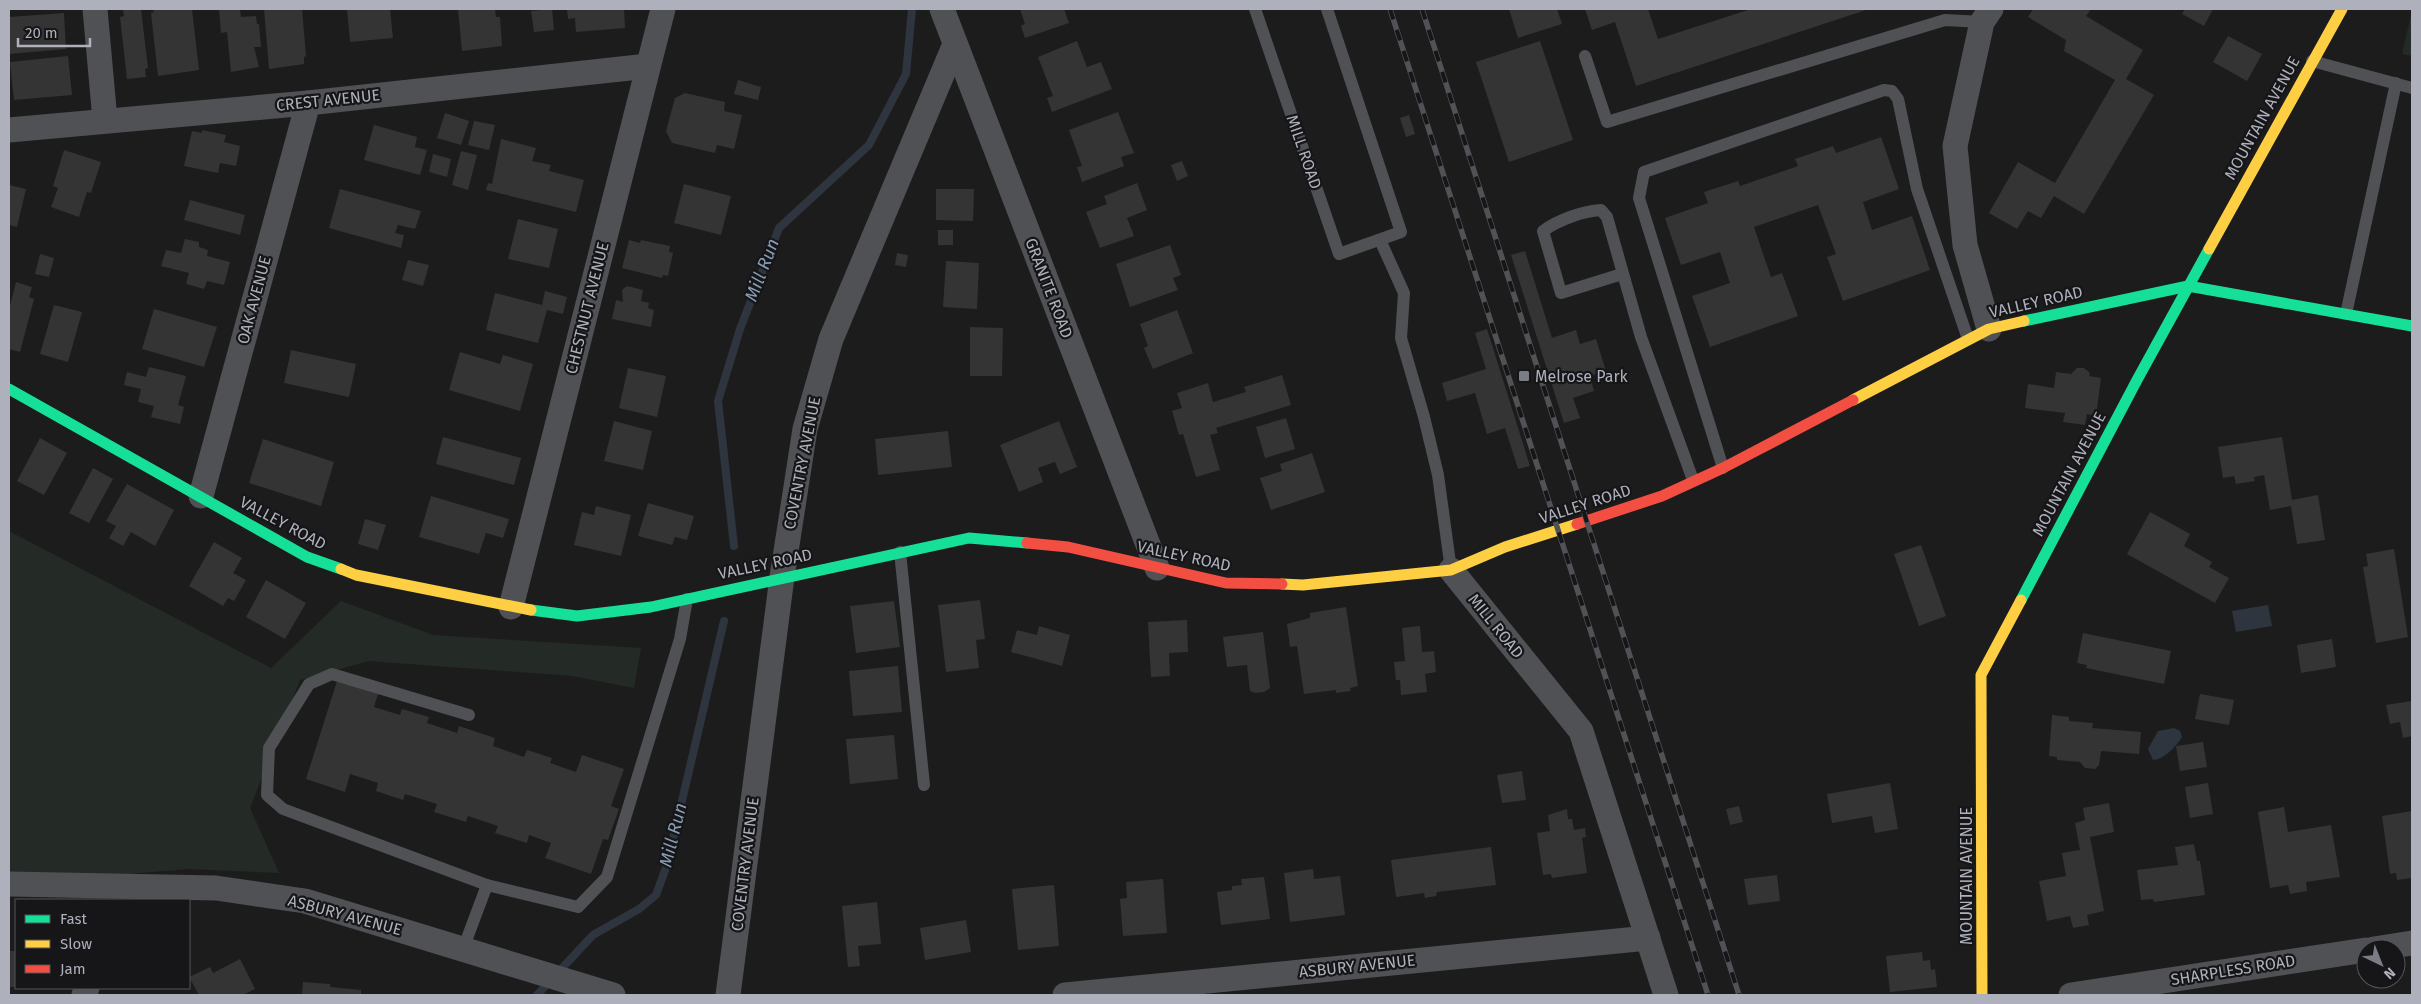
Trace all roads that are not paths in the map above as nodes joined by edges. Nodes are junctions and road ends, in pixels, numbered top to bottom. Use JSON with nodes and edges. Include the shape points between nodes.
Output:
{"nodes":[{"id":1,"x":95,"y":9,"type":"edge"},
{"id":2,"x":663,"y":9,"type":"edge"},
{"id":3,"x":942,"y":9,"type":"edge"},
{"id":4,"x":1255,"y":9,"type":"edge"},
{"id":5,"x":1327,"y":9,"type":"edge"},
{"id":6,"x":2342,"y":9,"type":"edge"},
{"id":7,"x":1986,"y":15,"type":"edge"},
{"id":8,"x":955,"y":44,"type":"junction"},
{"id":9,"x":1585,"y":56,"type":"dead end"},
{"id":10,"x":2312,"y":62,"type":"junction"},
{"id":11,"x":648,"y":66,"type":"junction"},
{"id":12,"x":2396,"y":83,"type":"junction"},
{"id":13,"x":2412,"y":88,"type":"edge"},
{"id":14,"x":308,"y":103,"type":"junction"},
{"id":15,"x":105,"y":120,"type":"junction"},
{"id":16,"x":9,"y":130,"type":"edge"},
{"id":17,"x":1380,"y":240,"type":"junction"},
{"id":18,"x":1622,"y":274,"type":"junction"},
{"id":19,"x":2188,"y":286,"type":"junction"},
{"id":20,"x":2346,"y":314,"type":"junction"},
{"id":21,"x":2412,"y":326,"type":"edge"},
{"id":22,"x":1978,"y":334,"type":"junction"},
{"id":23,"x":9,"y":389,"type":"edge"},
{"id":24,"x":1723,"y":468,"type":"junction"},
{"id":25,"x":1693,"y":480,"type":"junction"},
{"id":26,"x":201,"y":496,"type":"junction"},
{"id":27,"x":900,"y":552,"type":"junction"},
{"id":28,"x":1157,"y":568,"type":"junction"},
{"id":29,"x":1451,"y":570,"type":"junction"},
{"id":30,"x":782,"y":577,"type":"junction"},
{"id":31,"x":687,"y":598,"type":"junction"},
{"id":32,"x":511,"y":608,"type":"junction"},
{"id":33,"x":469,"y":715,"type":"dead end"},
{"id":34,"x":924,"y":785,"type":"dead end"},
{"id":35,"x":9,"y":884,"type":"edge"},
{"id":36,"x":487,"y":885,"type":"junction"},
{"id":37,"x":115,"y":894,"type":"edge"},
{"id":38,"x":1648,"y":938,"type":"junction"},
{"id":39,"x":463,"y":949,"type":"junction"},
{"id":40,"x":2356,"y":952,"type":"edge"},
{"id":41,"x":614,"y":995,"type":"edge"},
{"id":42,"x":728,"y":995,"type":"edge"},
{"id":43,"x":1065,"y":995,"type":"edge"},
{"id":44,"x":1666,"y":995,"type":"edge"},
{"id":45,"x":1982,"y":995,"type":"edge"},
{"id":46,"x":2071,"y":995,"type":"edge"}],
"edges":[{"from":1,"to":15,"type":"street"},
{"from":2,"to":11,"type":"street","name":"CHESTNUT AVENUE"},
{"from":3,"to":8,"type":"street","name":"GRANITE ROAD"},
{"from":4,"to":17,"type":"lane","name":"MILL ROAD","via":[[1339,254]]},
{"from":5,"to":17,"type":"lane","name":"MILL ROAD","via":[[1401,232]]},
{"from":6,"to":10,"type":"street","name":"MOUNTAIN AVENUE"},
{"from":7,"to":9,"type":"lane","via":[[1945,20],[1607,122]]},
{"from":7,"to":22,"type":"street","via":[[1955,146]]},
{"from":8,"to":28,"type":"street","name":"GRANITE ROAD"},
{"from":8,"to":30,"type":"street","name":"COVENTRY AVENUE","via":[[831,339],[806,429]]},
{"from":10,"to":12,"type":"lane"},
{"from":10,"to":19,"type":"street","name":"MOUNTAIN AVENUE"},
{"from":11,"to":14,"type":"street","name":"CREST AVENUE"},
{"from":11,"to":32,"type":"street","name":"CHESTNUT AVENUE"},
{"from":12,"to":13,"type":"lane"},
{"from":12,"to":20,"type":"lane"},
{"from":14,"to":15,"type":"street","name":"CREST AVENUE"},
{"from":14,"to":26,"type":"street","name":"OAK AVENUE"},
{"from":15,"to":16,"type":"street","name":"CREST AVENUE"},
{"from":17,"to":29,"type":"lane","via":[[1404,293],[1401,338],[1438,475]]},
{"from":18,"to":18,"type":"lane","via":[[1607,218],[1601,210],[1551,225],[1543,231],[1561,293]]},
{"from":18,"to":25,"type":"lane","via":[[1641,337]]},
{"from":19,"to":20,"type":"street","name":"VALLEY ROAD"},
{"from":19,"to":22,"type":"street","name":"VALLEY ROAD"},
{"from":19,"to":45,"type":"street","name":"MOUNTAIN AVENUE","via":[[1981,675]]},
{"from":20,"to":21,"type":"street","name":"VALLEY ROAD"},
{"from":22,"to":24,"type":"street","name":"VALLEY ROAD"},
{"from":22,"to":24,"type":"lane","via":[[1917,188],[1898,99],[1892,91],[1884,90],[1644,172],[1639,198]]},
{"from":23,"to":26,"type":"street","name":"VALLEY ROAD"},
{"from":24,"to":25,"type":"street","name":"VALLEY ROAD"},
{"from":25,"to":29,"type":"street","name":"VALLEY ROAD","via":[[1662,496],[1505,547]]},
{"from":26,"to":32,"type":"street","name":"VALLEY ROAD","via":[[307,557],[348,572]]},
{"from":27,"to":28,"type":"street","name":"VALLEY ROAD","via":[[969,538],[1068,547]]},
{"from":27,"to":30,"type":"street","name":"VALLEY ROAD"},
{"from":27,"to":34,"type":"lane"},
{"from":28,"to":29,"type":"street","name":"VALLEY ROAD","via":[[1226,583],[1303,585]]},
{"from":29,"to":38,"type":"street","name":"MILL ROAD","via":[[1581,731]]},
{"from":30,"to":31,"type":"street","name":"VALLEY ROAD"},
{"from":30,"to":42,"type":"street","name":"COVENTRY AVENUE"},
{"from":31,"to":32,"type":"street","name":"VALLEY ROAD","via":[[651,607],[577,616]]},
{"from":31,"to":36,"type":"lane","via":[[680,639],[607,877],[578,907]]},
{"from":33,"to":36,"type":"lane","via":[[332,674],[309,684],[269,748],[267,794],[283,809]]},
{"from":35,"to":37,"type":"street","name":"ASBURY AVENUE"},
{"from":36,"to":39,"type":"lane"},
{"from":37,"to":39,"type":"street","name":"ASBURY AVENUE","via":[[216,888],[305,901]]},
{"from":38,"to":43,"type":"street","name":"ASBURY AVENUE"},
{"from":38,"to":44,"type":"street","name":"MILL ROAD"},
{"from":39,"to":41,"type":"street","name":"ASBURY AVENUE"},
{"from":40,"to":46,"type":"street","name":"SHARPLESS ROAD"}]}
